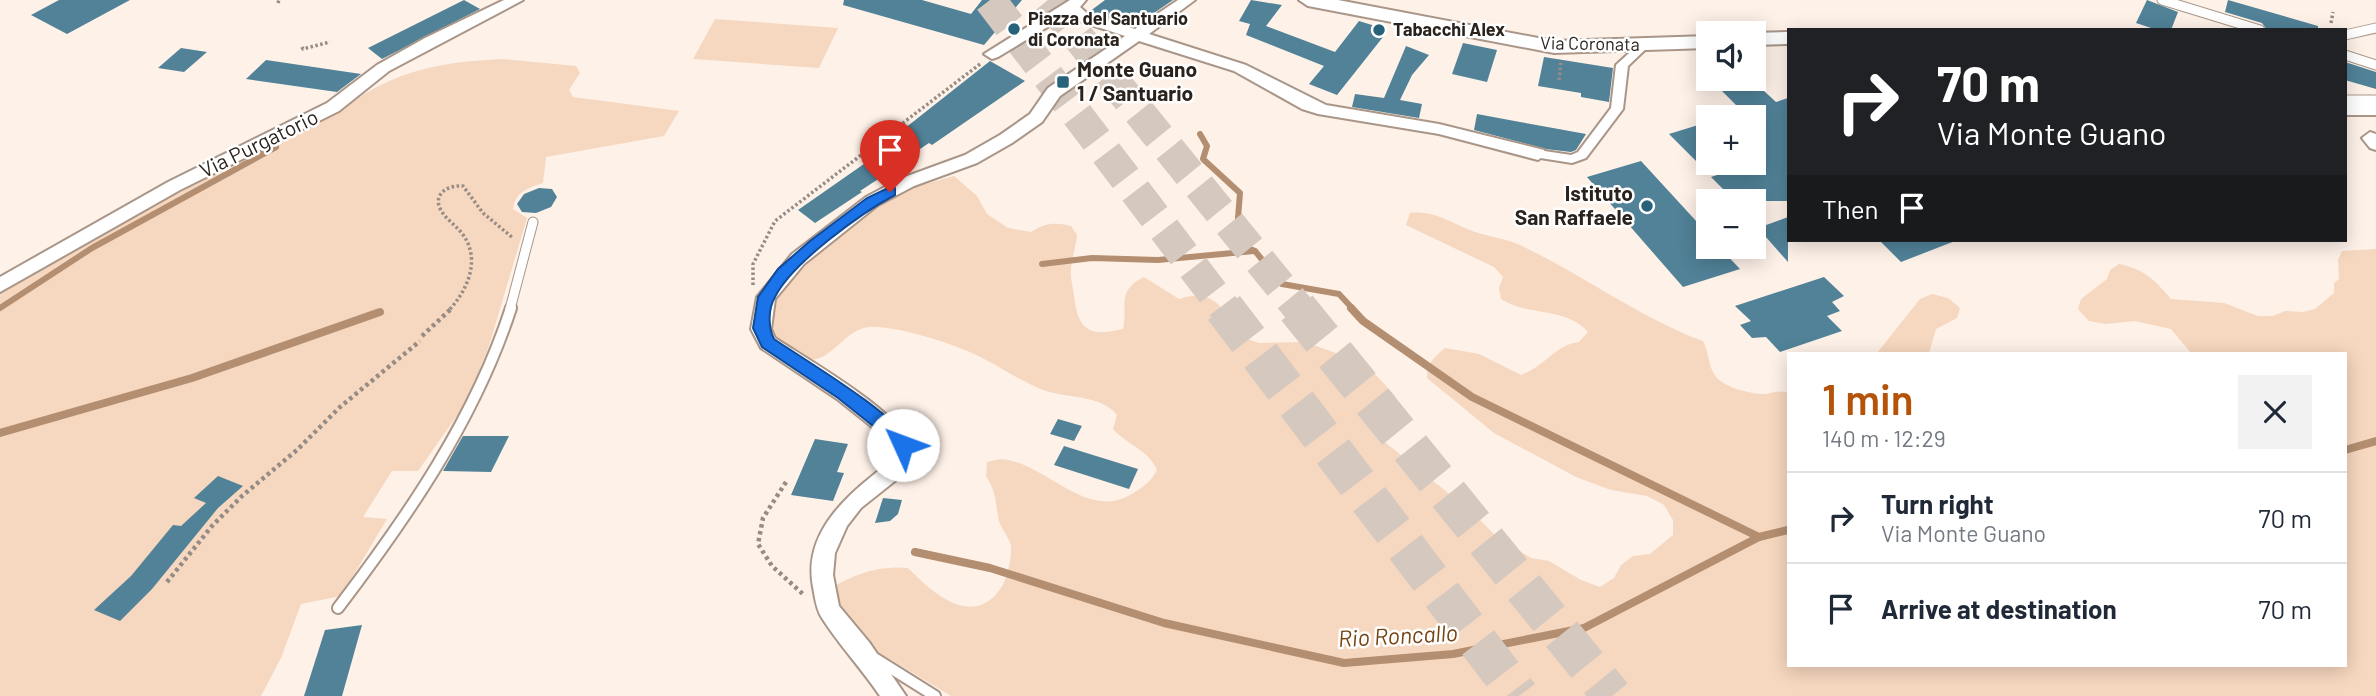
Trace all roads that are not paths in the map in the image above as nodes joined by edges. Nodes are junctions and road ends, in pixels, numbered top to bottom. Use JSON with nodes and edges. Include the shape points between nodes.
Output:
{"nodes":[{"id":1,"x":516,"y":0,"type":"edge"},
{"id":2,"x":1188,"y":0,"type":"edge"},
{"id":3,"x":1308,"y":0,"type":"edge"},
{"id":4,"x":2162,"y":0,"type":"edge"},
{"id":5,"x":1074,"y":3,"type":"edge"},
{"id":6,"x":2253,"y":28,"type":"edge"},
{"id":7,"x":2376,"y":28,"type":"edge"},
{"id":8,"x":2347,"y":35,"type":"edge"},
{"id":9,"x":1140,"y":36,"type":"junction"},
{"id":10,"x":1787,"y":37,"type":"edge"},
{"id":11,"x":1766,"y":38,"type":"edge"},
{"id":12,"x":1696,"y":43,"type":"edge"},
{"id":13,"x":1644,"y":45,"type":"junction"},
{"id":14,"x":992,"y":54,"type":"road end"},
{"id":15,"x":2347,"y":56,"type":"edge"},
{"id":16,"x":2376,"y":65,"type":"edge"},
{"id":17,"x":2347,"y":94,"type":"edge"},
{"id":18,"x":2347,"y":100,"type":"edge"},
{"id":19,"x":2375,"y":103,"type":"edge"},
{"id":20,"x":2347,"y":108,"type":"edge"},
{"id":21,"x":1538,"y":154,"type":"joint"},
{"id":22,"x":533,"y":222,"type":"dead end"},
{"id":23,"x":0,"y":285,"type":"edge"},
{"id":24,"x":338,"y":608,"type":"dead end"},
{"id":25,"x":861,"y":649,"type":"junction"},
{"id":26,"x":894,"y":696,"type":"edge"},
{"id":27,"x":934,"y":696,"type":"edge"}],
"edges":[{"from":1,"to":23,"type":"street","name":"Via Purgatorio","via":[[430,41],[383,68],[333,107],[174,186]]},
{"from":2,"to":9,"type":"street"},
{"from":3,"to":13,"type":"street","name":"Via Coronata","via":[[1554,47]]},
{"from":4,"to":6,"type":"lane"},
{"from":5,"to":9,"type":"street","via":[[1084,18]]},
{"from":5,"to":14,"type":"street"},
{"from":7,"to":8,"type":"lane"},
{"from":9,"to":21,"type":"street","via":[[1240,68],[1324,110],[1439,129]]},
{"from":9,"to":25,"type":"street","via":[[1055,92],[1036,118],[1006,139],[872,201],[798,259],[766,297],[761,328],[768,343],[863,408],[898,438],[905,453],[898,467],[854,502],[830,534],[824,552],[822,575],[829,610]]},
{"from":10,"to":11,"type":"street"},
{"from":12,"to":13,"type":"street","name":"Via Coronata"},
{"from":13,"to":21,"type":"street","via":[[1622,65],[1617,109],[1583,155],[1572,159]]},
{"from":15,"to":16,"type":"lane"},
{"from":17,"to":19,"type":"lane"},
{"from":18,"to":19,"type":"lane"},
{"from":19,"to":20,"type":"street"},
{"from":22,"to":24,"type":"lane","via":[[497,349],[466,420],[380,555]]},
{"from":25,"to":26,"type":"street"},
{"from":25,"to":27,"type":"lane"}]}
